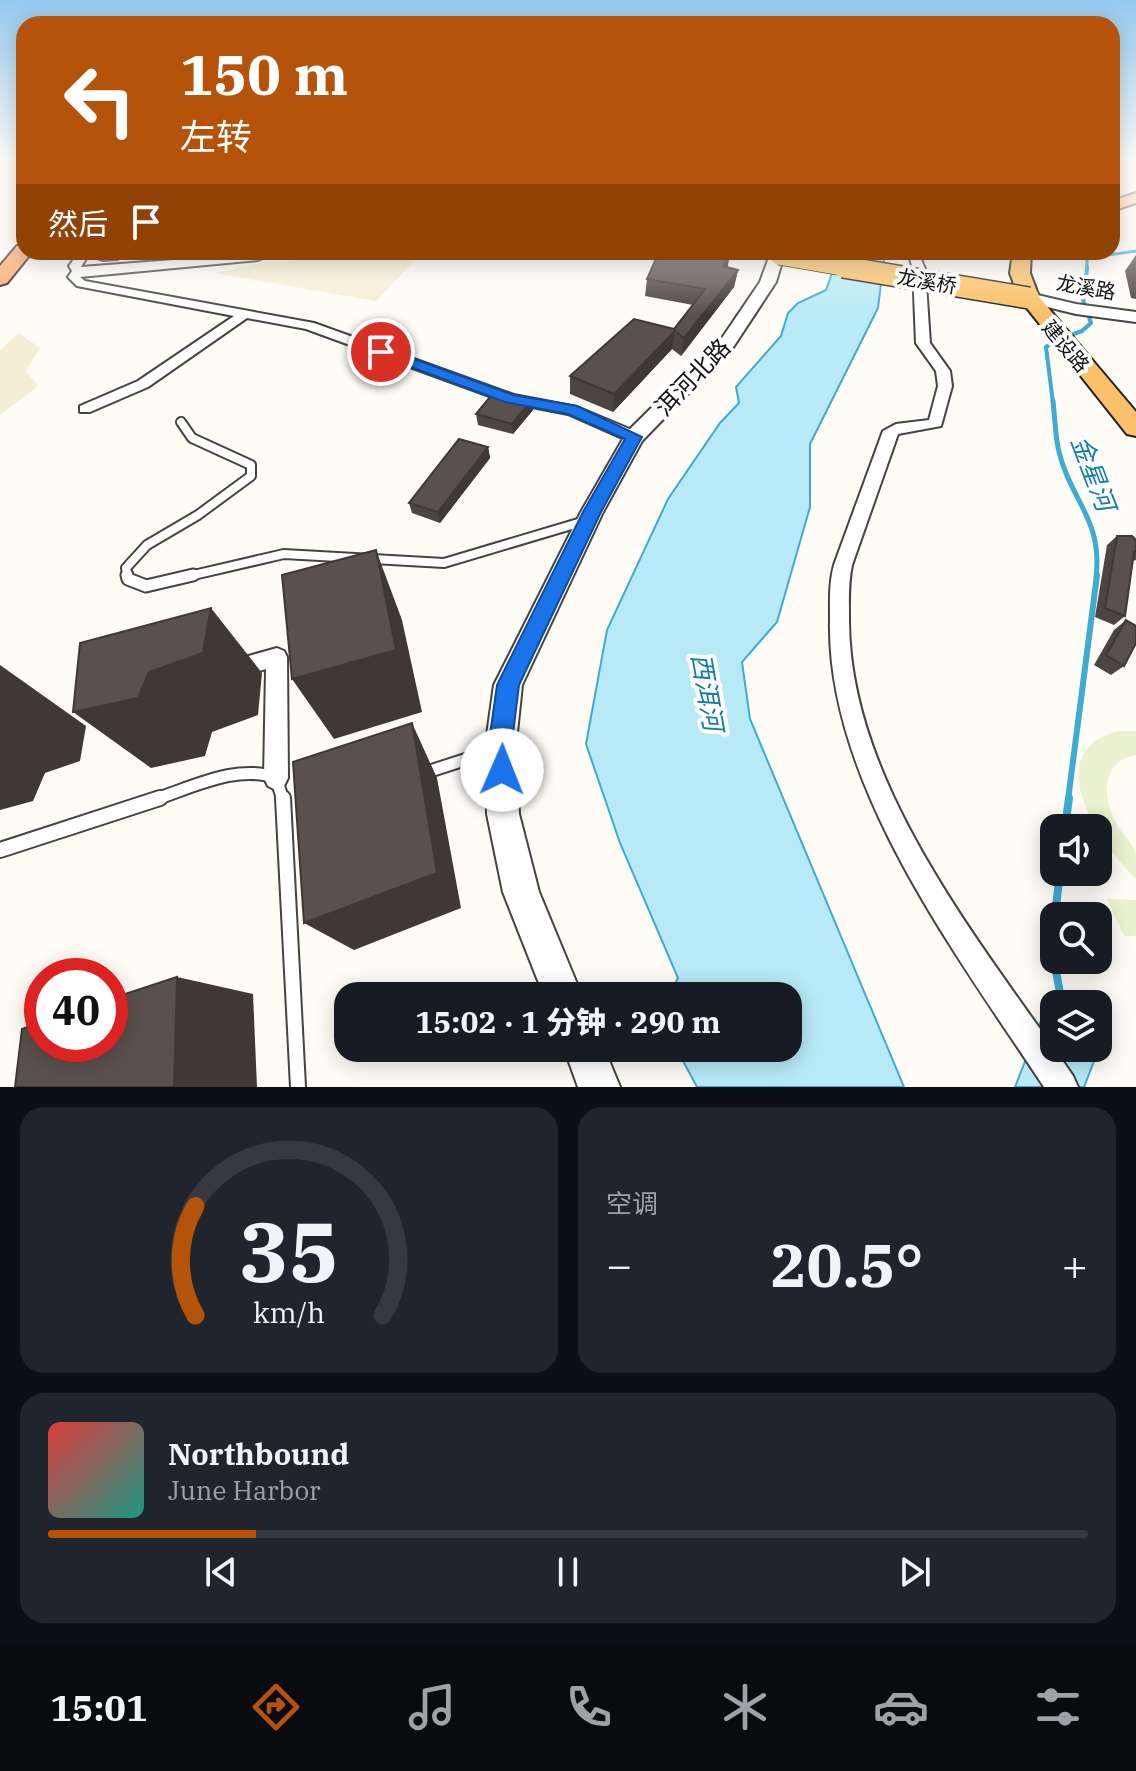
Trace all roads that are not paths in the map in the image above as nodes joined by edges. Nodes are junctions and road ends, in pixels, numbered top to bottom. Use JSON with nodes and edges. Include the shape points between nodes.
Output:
{"nodes":[{"id":1,"x":16,"y":239,"type":"edge"},
{"id":2,"x":0,"y":258,"type":"edge"},
{"id":3,"x":16,"y":260,"type":"edge"},
{"id":4,"x":79,"y":260,"type":"edge"},
{"id":5,"x":219,"y":260,"type":"edge"},
{"id":6,"x":777,"y":260,"type":"edge"},
{"id":7,"x":812,"y":260,"type":"edge"},
{"id":8,"x":916,"y":260,"type":"edge"},
{"id":9,"x":1021,"y":260,"type":"edge"},
{"id":10,"x":1032,"y":260,"type":"edge"},
{"id":11,"x":78,"y":271,"type":"junction"},
{"id":12,"x":0,"y":279,"type":"edge"},
{"id":13,"x":1034,"y":300,"type":"junction"},
{"id":14,"x":245,"y":314,"type":"junction"},
{"id":15,"x":1136,"y":317,"type":"edge"},
{"id":16,"x":1069,"y":342,"type":"junction"},
{"id":17,"x":85,"y":409,"type":"dead end"},
{"id":18,"x":1136,"y":413,"type":"edge"},
{"id":19,"x":181,"y":422,"type":"dead end"},
{"id":20,"x":1136,"y":428,"type":"edge"},
{"id":21,"x":634,"y":437,"type":"junction"},
{"id":22,"x":588,"y":520,"type":"junction"},
{"id":23,"x":219,"y":674,"type":"dead end"},
{"id":24,"x":501,"y":748,"type":"junction"},
{"id":25,"x":414,"y":777,"type":"edge"},
{"id":26,"x":276,"y":778,"type":"junction"},
{"id":27,"x":299,"y":815,"type":"edge"},
{"id":28,"x":284,"y":820,"type":"junction"},
{"id":29,"x":0,"y":850,"type":"edge"},
{"id":30,"x":557,"y":982,"type":"edge"},
{"id":31,"x":589,"y":1062,"type":"edge"},
{"id":32,"x":298,"y":1087,"type":"edge"},
{"id":33,"x":599,"y":1087,"type":"edge"},
{"id":34,"x":1062,"y":1087,"type":"edge"}],
"edges":[{"from":1,"to":2,"type":"highway"},
{"from":3,"to":12,"type":"highway"},
{"from":4,"to":11,"type":"street"},
{"from":5,"to":11,"type":"street"},
{"from":6,"to":21,"type":"street","name":"洱河北路","via":[[728,342]]},
{"from":7,"to":13,"type":"main road","name":"龙溪桥","bridge":true},
{"from":8,"to":34,"type":"street","via":[[923,343],[940,365],[945,386],[936,423],[892,428],[840,578],[842,668],[865,755],[898,832]]},
{"from":9,"to":13,"type":"main road","name":"建设路","via":[[1020,273]]},
{"from":10,"to":13,"type":"main road","name":"建设路"},
{"from":11,"to":14,"type":"street","via":[[74,277],[81,284]]},
{"from":13,"to":15,"type":"street","name":"龙溪路"},
{"from":13,"to":16,"type":"main road","name":"建设路"},
{"from":14,"to":17,"type":"street","via":[[143,384]]},
{"from":14,"to":21,"type":"street","via":[[309,326],[511,399],[572,410]]},
{"from":16,"to":18,"type":"main road","name":"建设路"},
{"from":16,"to":20,"type":"main road","name":"建设路"},
{"from":19,"to":22,"type":"lane","via":[[192,438],[251,465],[251,476],[190,519],[151,538],[126,568],[128,579],[146,586],[284,554],[444,563]]},
{"from":21,"to":22,"type":"street","name":"洱河北路"},
{"from":22,"to":24,"type":"street","name":"洱河北路","via":[[508,685]]},
{"from":23,"to":26,"type":"street","via":[[277,657]]},
{"from":24,"to":25,"type":"lane"},
{"from":24,"to":30,"type":"street","name":"洱河北路","via":[[503,814],[521,892]]},
{"from":26,"to":28,"type":"lane"},
{"from":26,"to":29,"type":"lane","via":[[261,772],[235,774]]},
{"from":27,"to":28,"type":"lane"},
{"from":28,"to":32,"type":"lane"},
{"from":31,"to":33,"type":"street"}]}
